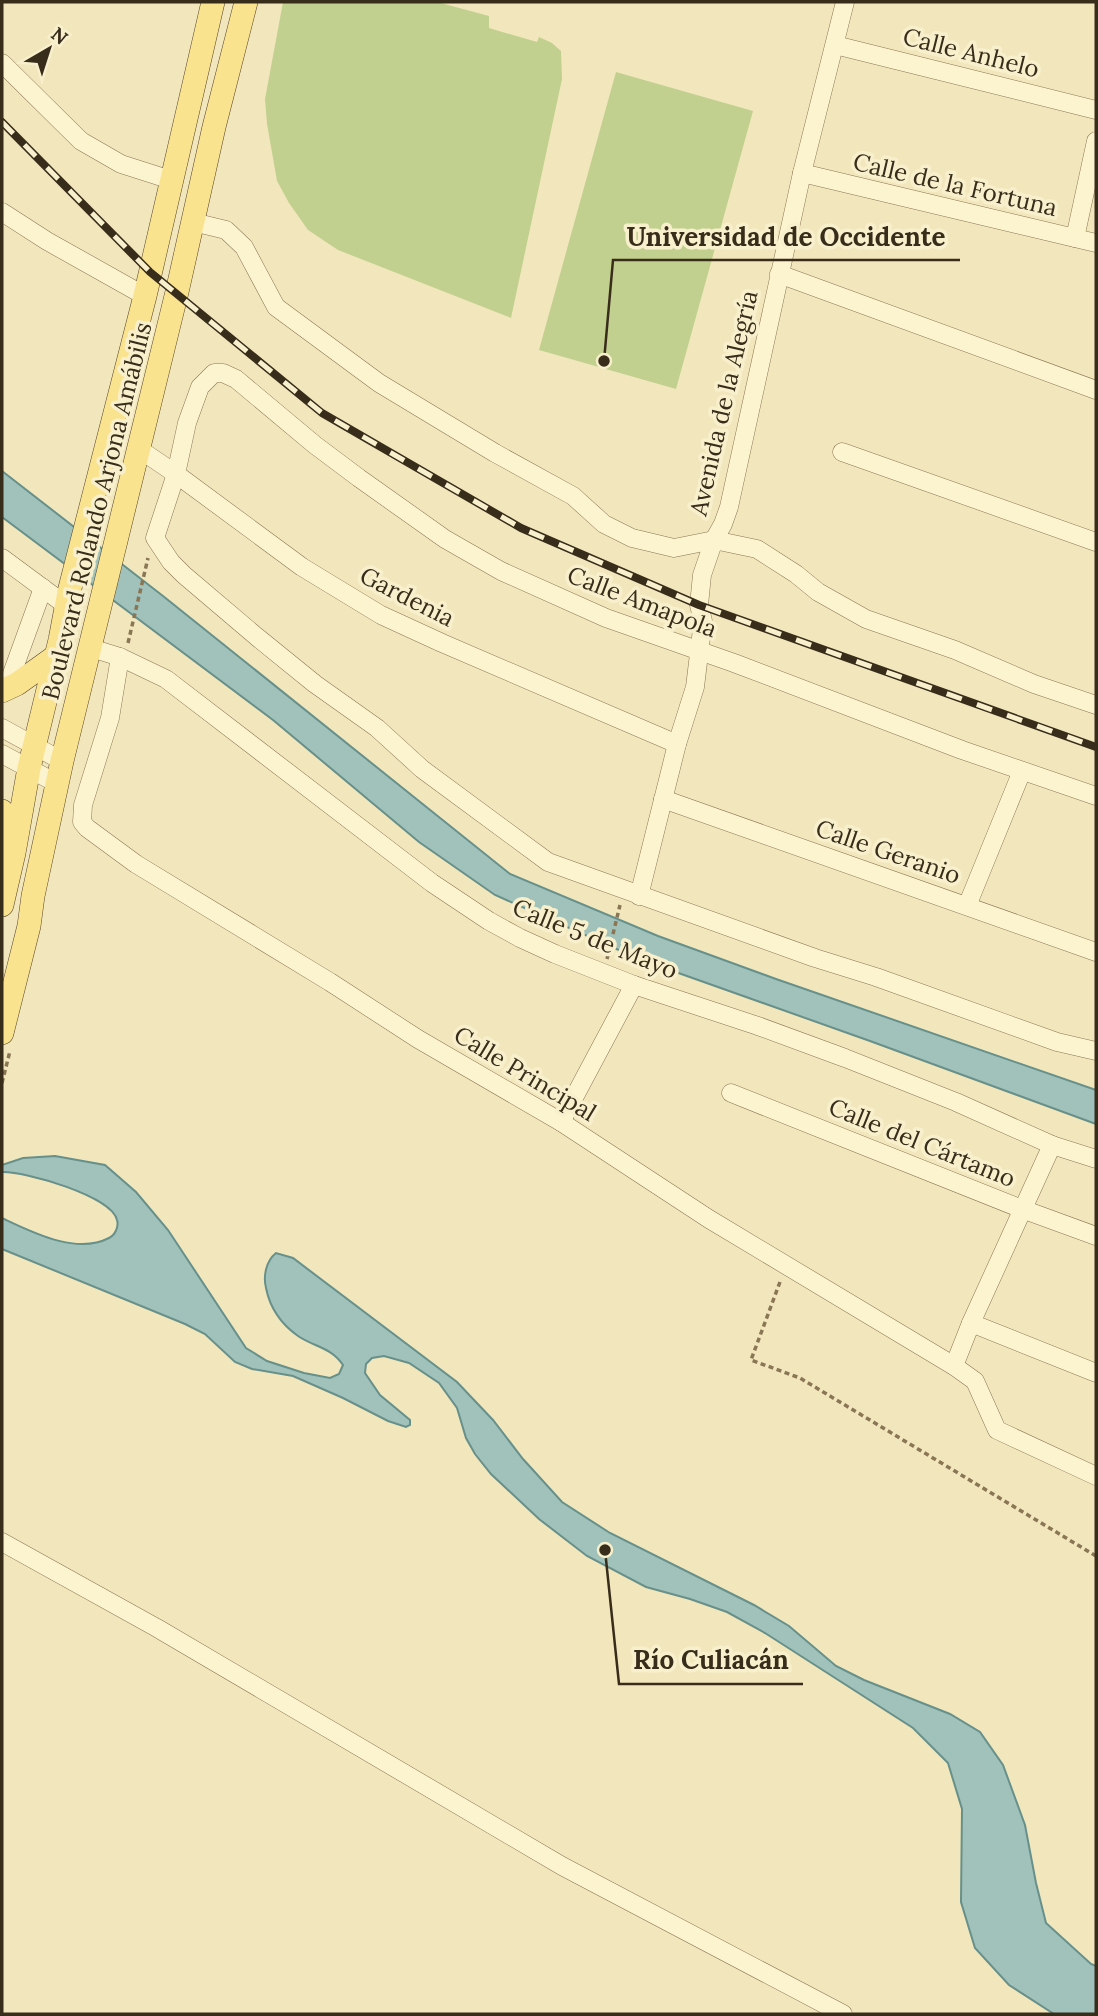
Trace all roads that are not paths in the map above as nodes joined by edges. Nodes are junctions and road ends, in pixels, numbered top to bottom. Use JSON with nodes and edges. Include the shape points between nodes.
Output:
{"nodes":[{"id":1,"x":213,"y":2,"type":"edge"},
{"id":2,"x":246,"y":2,"type":"edge"},
{"id":3,"x":845,"y":2,"type":"edge"},
{"id":4,"x":835,"y":45,"type":"junction"},
{"id":5,"x":2,"y":63,"type":"edge"},
{"id":6,"x":1096,"y":110,"type":"edge"},
{"id":7,"x":1096,"y":141,"type":"edge"},
{"id":8,"x":802,"y":173,"type":"junction"},
{"id":9,"x":171,"y":180,"type":"junction"},
{"id":10,"x":2,"y":212,"type":"edge"},
{"id":11,"x":193,"y":222,"type":"junction"},
{"id":12,"x":1074,"y":238,"type":"junction"},
{"id":13,"x":1096,"y":243,"type":"edge"},
{"id":14,"x":779,"y":274,"type":"junction"},
{"id":15,"x":145,"y":296,"type":"junction"},
{"id":16,"x":1096,"y":390,"type":"edge"},
{"id":17,"x":139,"y":449,"type":"junction"},
{"id":18,"x":842,"y":452,"type":"dead end"},
{"id":19,"x":176,"y":474,"type":"junction"},
{"id":20,"x":714,"y":540,"type":"junction"},
{"id":21,"x":1096,"y":542,"type":"edge"},
{"id":22,"x":2,"y":558,"type":"edge"},
{"id":23,"x":43,"y":588,"type":"junction"},
{"id":24,"x":68,"y":599,"type":"junction"},
{"id":25,"x":91,"y":648,"type":"junction"},
{"id":26,"x":124,"y":650,"type":"junction"},
{"id":27,"x":701,"y":651,"type":"junction"},
{"id":28,"x":56,"y":656,"type":"junction"},
{"id":29,"x":4,"y":691,"type":"edge"},
{"id":30,"x":1096,"y":705,"type":"edge"},
{"id":31,"x":2,"y":729,"type":"edge"},
{"id":32,"x":677,"y":744,"type":"junction"},
{"id":33,"x":2,"y":754,"type":"edge"},
{"id":34,"x":31,"y":757,"type":"junction"},
{"id":35,"x":62,"y":761,"type":"junction"},
{"id":36,"x":1022,"y":771,"type":"junction"},
{"id":37,"x":58,"y":784,"type":"junction"},
{"id":38,"x":1096,"y":796,"type":"edge"},
{"id":39,"x":663,"y":799,"type":"junction"},
{"id":40,"x":2,"y":811,"type":"edge"},
{"id":41,"x":14,"y":853,"type":"junction"},
{"id":42,"x":639,"y":895,"type":"junction"},
{"id":43,"x":2,"y":905,"type":"edge"},
{"id":44,"x":967,"y":906,"type":"junction"},
{"id":45,"x":1096,"y":952,"type":"edge"},
{"id":46,"x":634,"y":985,"type":"junction"},
{"id":47,"x":2,"y":1033,"type":"edge"},
{"id":48,"x":1096,"y":1051,"type":"edge"},
{"id":49,"x":730,"y":1093,"type":"dead end"},
{"id":50,"x":561,"y":1122,"type":"junction"},
{"id":51,"x":1052,"y":1145,"type":"junction"},
{"id":52,"x":1096,"y":1158,"type":"edge"},
{"id":53,"x":1022,"y":1209,"type":"junction"},
{"id":54,"x":1096,"y":1236,"type":"edge"},
{"id":55,"x":971,"y":1323,"type":"junction"},
{"id":56,"x":954,"y":1366,"type":"junction"},
{"id":57,"x":1096,"y":1373,"type":"edge"},
{"id":58,"x":1096,"y":1476,"type":"edge"},
{"id":59,"x":2,"y":1542,"type":"edge"},
{"id":60,"x":843,"y":2014,"type":"edge"}],
"edges":[{"from":1,"to":9,"type":"main road","name":"Boulevard Rolando Arjona Amábilis"},
{"from":2,"to":11,"type":"main road","name":"Boulevard Rolando Arjona Amábilis"},
{"from":3,"to":4,"type":"street","name":"Avenida de la Alegría"},
{"from":4,"to":6,"type":"street","name":"Calle Anhelo"},
{"from":4,"to":8,"type":"street","name":"Avenida de la Alegría"},
{"from":5,"to":9,"type":"street","via":[[81,141],[121,164]]},
{"from":7,"to":12,"type":"street"},
{"from":8,"to":12,"type":"street","name":"Calle de la Fortuna"},
{"from":8,"to":14,"type":"street","name":"Avenida de la Alegría"},
{"from":9,"to":15,"type":"main road","name":"Boulevard Rolando Arjona Amábilis"},
{"from":10,"to":15,"type":"street"},
{"from":11,"to":17,"type":"main road","name":"Boulevard Rolando Arjona Amábilis"},
{"from":11,"to":20,"type":"street","via":[[226,230],[244,247],[276,307],[369,375],[573,496],[604,524],[632,538],[674,548]]},
{"from":12,"to":13,"type":"street","name":"Calle de la Fortuna"},
{"from":14,"to":16,"type":"street"},
{"from":14,"to":20,"type":"street","name":"Avenida de la Alegría","via":[[729,507]]},
{"from":15,"to":24,"type":"main road","name":"Boulevard Rolando Arjona Amábilis"},
{"from":17,"to":19,"type":"street","name":"Gardenia"},
{"from":17,"to":25,"type":"main road","name":"Boulevard Rolando Arjona Amábilis"},
{"from":18,"to":21,"type":"street"},
{"from":19,"to":27,"type":"street","name":"Calle Amapola","via":[[200,387],[214,373],[223,373],[359,478],[477,559],[606,618]]},
{"from":19,"to":32,"type":"street","name":"Gardenia","via":[[302,568],[381,615]]},
{"from":19,"to":42,"type":"street","via":[[155,538],[171,562],[207,596],[529,849],[548,862]]},
{"from":20,"to":27,"type":"street","name":"Avenida de la Alegría","via":[[702,575]]},
{"from":20,"to":30,"type":"street","via":[[757,549],[866,619]]},
{"from":22,"to":23,"type":"street"},
{"from":23,"to":24,"type":"street"},
{"from":23,"to":29,"type":"street"},
{"from":24,"to":28,"type":"main road","name":"Boulevard Rolando Arjona Amábilis"},
{"from":25,"to":26,"type":"street","name":"Calle 5 de Mayo"},
{"from":25,"to":35,"type":"main road","name":"Boulevard Rolando Arjona Amábilis"},
{"from":26,"to":46,"type":"street","name":"Calle 5 de Mayo","via":[[471,909],[520,938]]},
{"from":26,"to":50,"type":"street","name":"Calle Principal","via":[[82,815],[87,828],[136,864],[418,1039]]},
{"from":27,"to":32,"type":"street","name":"Avenida de la Alegría"},
{"from":27,"to":36,"type":"street","name":"Calle Amapola"},
{"from":28,"to":29,"type":"main road"},
{"from":28,"to":34,"type":"main road","name":"Boulevard Rolando Arjona Amábilis"},
{"from":31,"to":34,"type":"street"},
{"from":32,"to":39,"type":"street","name":"Avenida de la Alegría"},
{"from":33,"to":34,"type":"street"},
{"from":34,"to":35,"type":"street"},
{"from":34,"to":37,"type":"street"},
{"from":34,"to":41,"type":"main road","name":"Boulevard Rolando Arjona Amábilis"},
{"from":35,"to":37,"type":"main road","name":"Boulevard Rolando Arjona Amábilis"},
{"from":36,"to":38,"type":"street","name":"Calle Amapola"},
{"from":36,"to":44,"type":"street"},
{"from":37,"to":47,"type":"main road","name":"Boulevard Rolando Arjona Amábilis"},
{"from":39,"to":42,"type":"street","name":"Avenida de la Alegría"},
{"from":39,"to":44,"type":"street","name":"Calle Geranio"},
{"from":40,"to":41,"type":"main road"},
{"from":41,"to":43,"type":"main road","name":"Boulevard Rolando Arjona Amábilis"},
{"from":42,"to":48,"type":"street","via":[[1057,1042]]},
{"from":44,"to":45,"type":"street","name":"Calle Geranio"},
{"from":46,"to":50,"type":"street"},
{"from":46,"to":51,"type":"street","name":"Calle 5 de Mayo","via":[[845,1058]]},
{"from":49,"to":53,"type":"street","name":"Calle del Cártamo"},
{"from":50,"to":56,"type":"street","name":"Calle Principal","via":[[709,1219]]},
{"from":51,"to":52,"type":"street","name":"Calle 5 de Mayo"},
{"from":51,"to":53,"type":"street"},
{"from":53,"to":54,"type":"street","name":"Calle del Cártamo"},
{"from":53,"to":55,"type":"street"},
{"from":55,"to":56,"type":"street"},
{"from":55,"to":57,"type":"street"},
{"from":56,"to":58,"type":"street","name":"Calle Principal","via":[[975,1381],[997,1430]]},
{"from":59,"to":60,"type":"street","via":[[562,1866]]}]}
